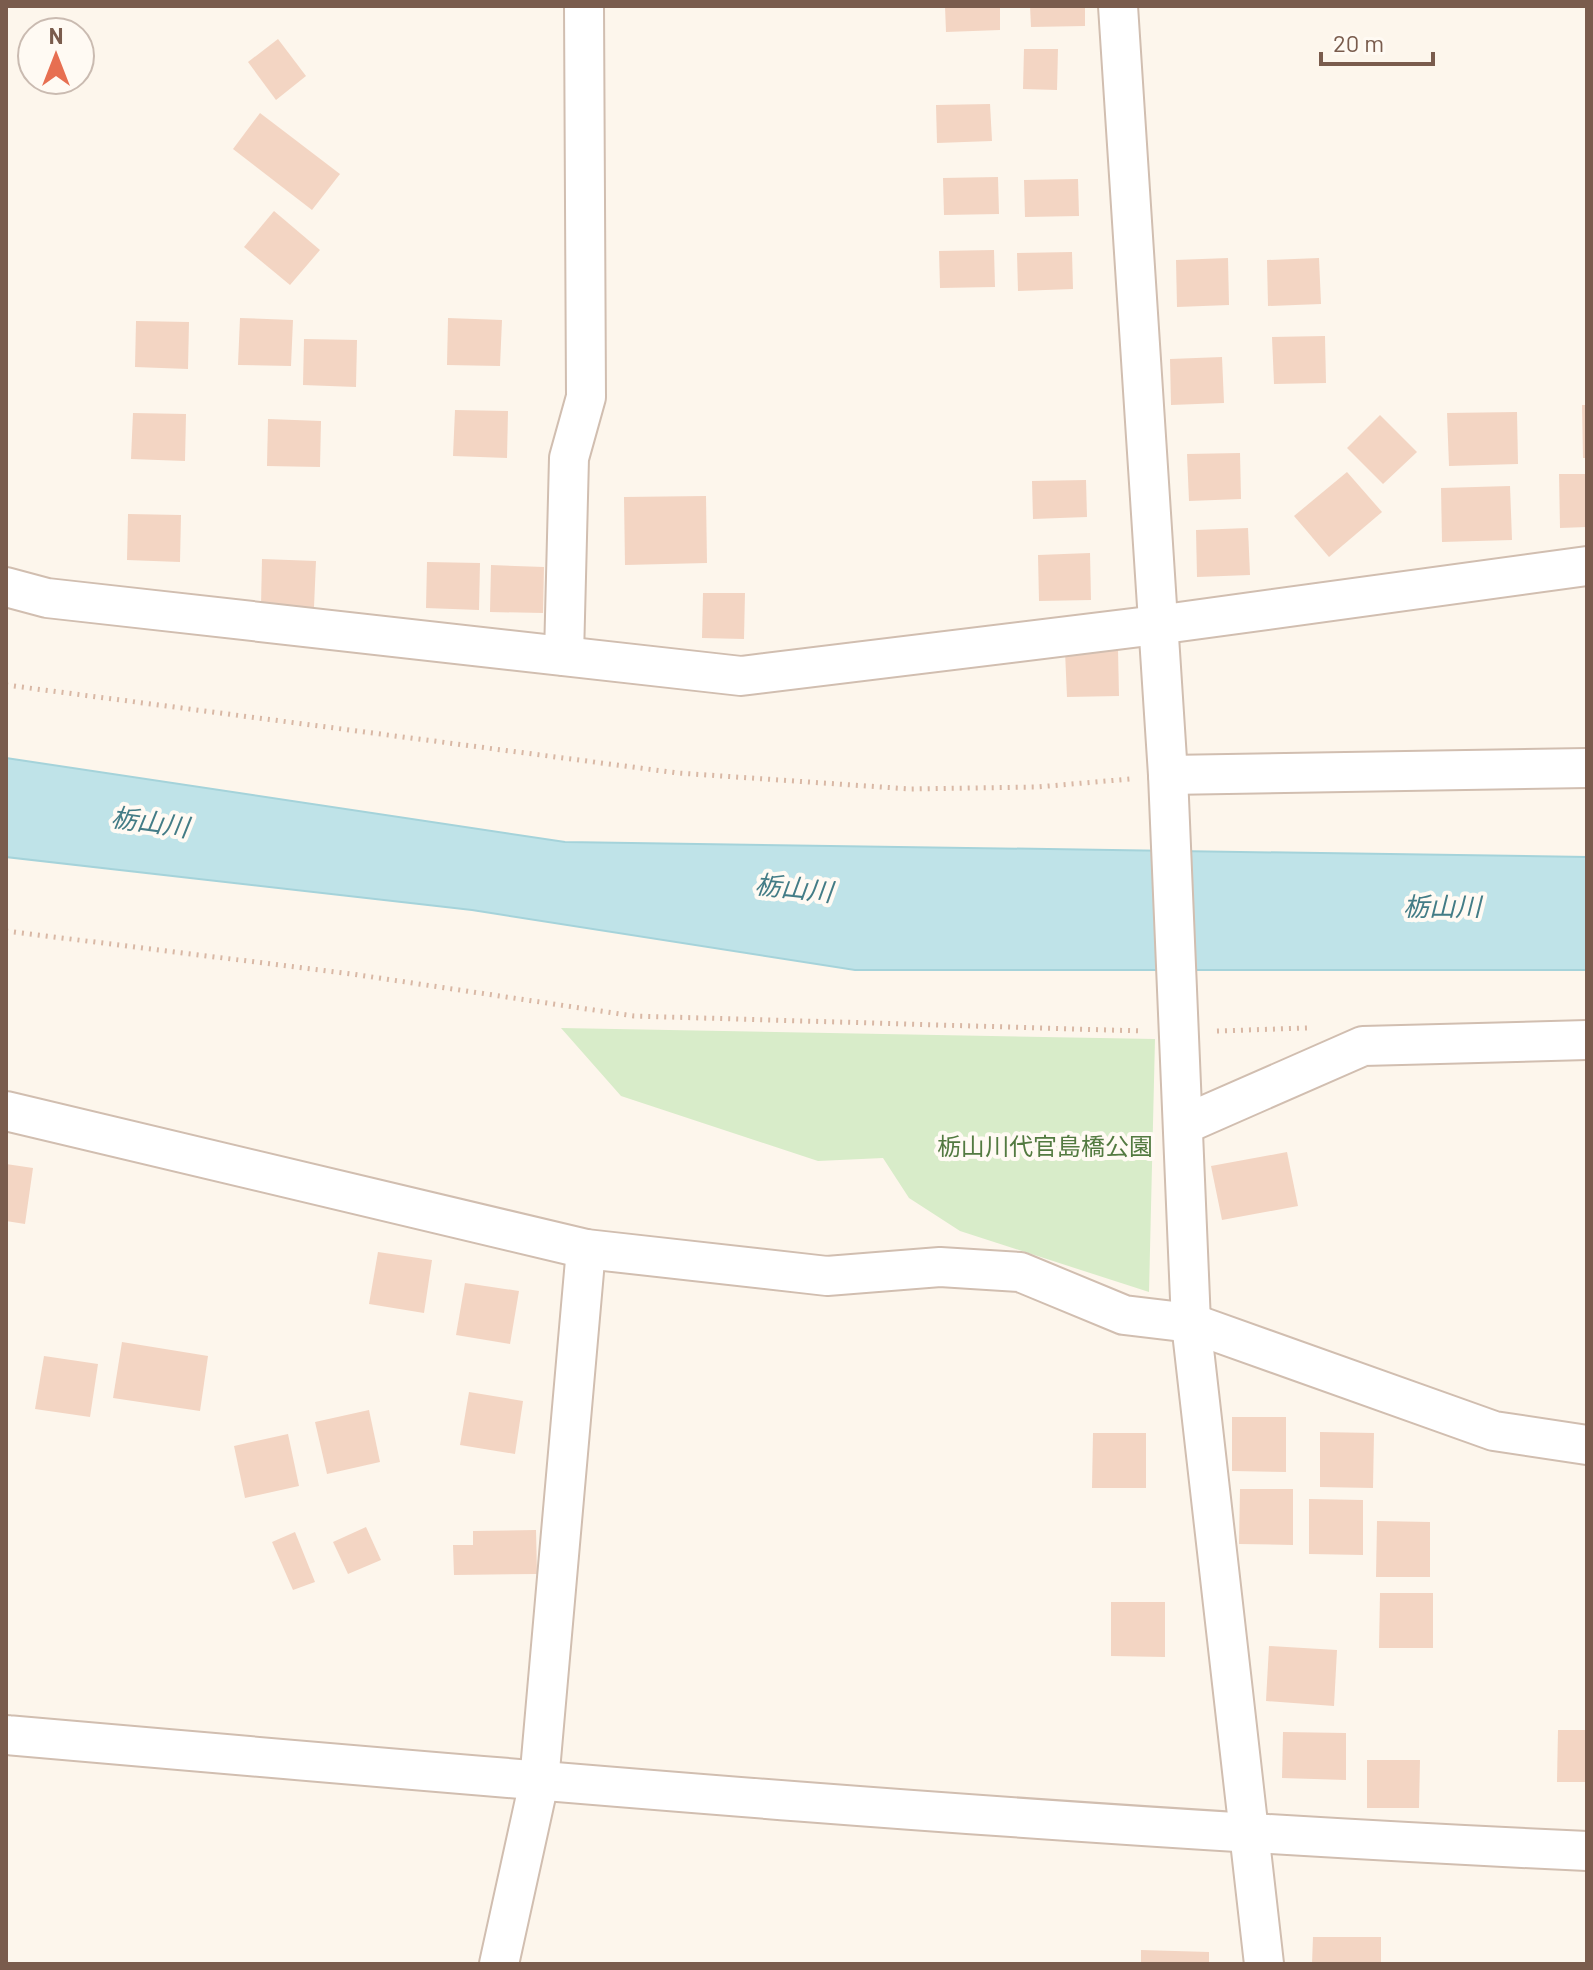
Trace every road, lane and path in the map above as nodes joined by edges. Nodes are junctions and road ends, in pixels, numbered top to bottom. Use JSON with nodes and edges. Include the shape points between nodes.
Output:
{"nodes":[{"id":1,"x":584,"y":6,"type":"edge"},
{"id":2,"x":1118,"y":6,"type":"edge"},
{"id":3,"x":1587,"y":566,"type":"edge"},
{"id":4,"x":6,"y":587,"type":"edge"},
{"id":5,"x":1157,"y":625,"type":"junction"},
{"id":6,"x":564,"y":656,"type":"junction"},
{"id":7,"x":6,"y":685,"type":"edge"},
{"id":8,"x":1587,"y":768,"type":"edge"},
{"id":9,"x":1168,"y":775,"type":"junction"},
{"id":10,"x":6,"y":931,"type":"edge"},
{"id":11,"x":1179,"y":1032,"type":"junction"},
{"id":12,"x":1587,"y":1040,"type":"edge"},
{"id":13,"x":6,"y":1111,"type":"edge"},
{"id":14,"x":1183,"y":1125,"type":"junction"},
{"id":15,"x":586,"y":1249,"type":"junction"},
{"id":16,"x":1191,"y":1323,"type":"junction"},
{"id":17,"x":1587,"y":1445,"type":"edge"},
{"id":18,"x":6,"y":1735,"type":"edge"},
{"id":19,"x":539,"y":1782,"type":"junction"},
{"id":20,"x":1251,"y":1836,"type":"junction"},
{"id":21,"x":1587,"y":1851,"type":"edge"},
{"id":22,"x":499,"y":1964,"type":"edge"},
{"id":23,"x":1264,"y":1964,"type":"edge"}],
"edges":[{"from":1,"to":6,"type":"street","via":[[586,397],[569,458]]},
{"from":2,"to":5,"type":"street"},
{"from":3,"to":5,"type":"street"},
{"from":4,"to":6,"type":"street","via":[[47,598]]},
{"from":5,"to":6,"type":"street","via":[[741,676]]},
{"from":5,"to":9,"type":"street"},
{"from":7,"to":9,"type":"path","via":[[678,773],[910,789],[1037,787]]},
{"from":8,"to":9,"type":"street"},
{"from":9,"to":11,"type":"street"},
{"from":10,"to":11,"type":"path","via":[[634,1016]]},
{"from":11,"to":14,"type":"street"},
{"from":12,"to":14,"type":"street","via":[[1363,1046]]},
{"from":13,"to":15,"type":"street"},
{"from":14,"to":16,"type":"street"},
{"from":15,"to":16,"type":"street","via":[[827,1276],[940,1267],[1020,1272],[1124,1315]]},
{"from":15,"to":19,"type":"street"},
{"from":16,"to":17,"type":"street","via":[[1494,1431]]},
{"from":16,"to":20,"type":"street"},
{"from":18,"to":19,"type":"street"},
{"from":19,"to":20,"type":"street"},
{"from":19,"to":22,"type":"street"},
{"from":20,"to":21,"type":"street"},
{"from":20,"to":23,"type":"street"}]}
